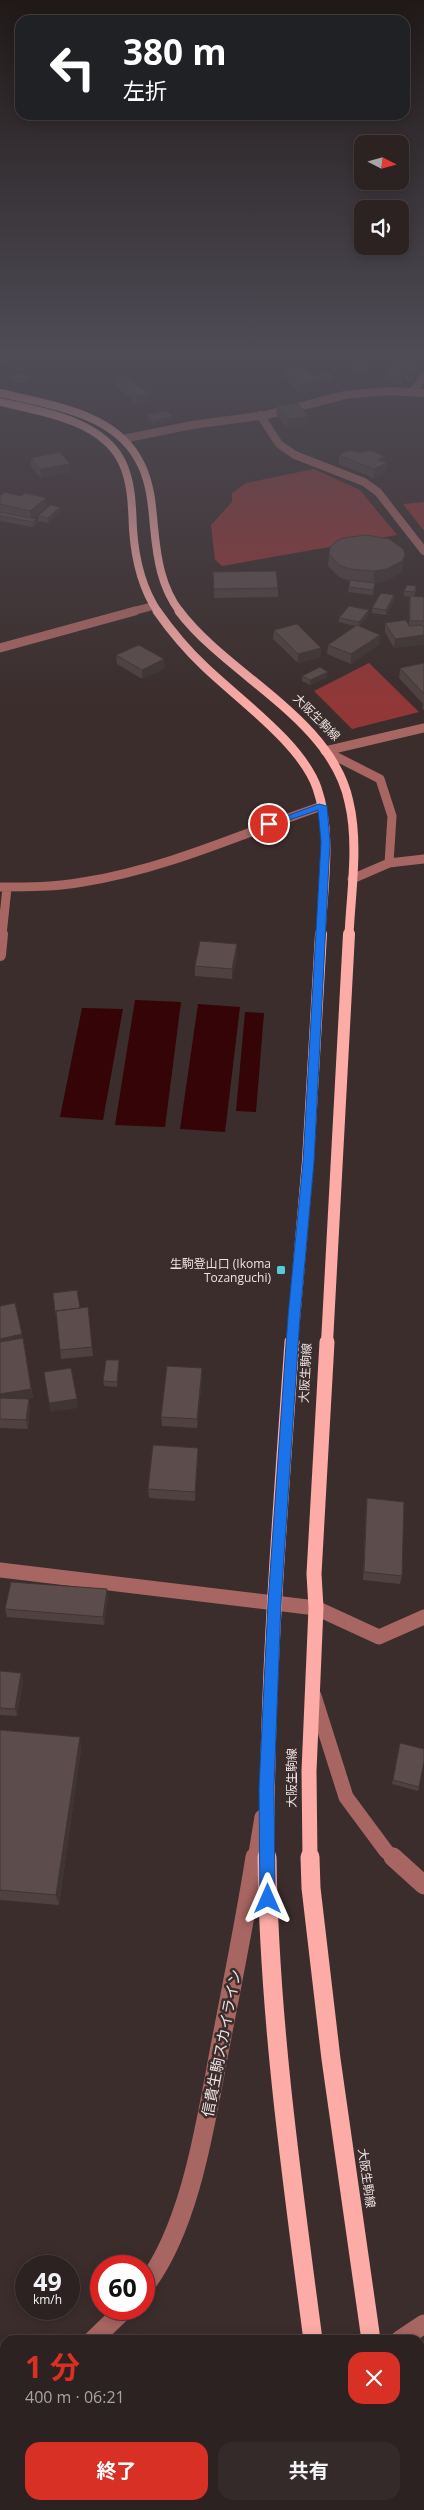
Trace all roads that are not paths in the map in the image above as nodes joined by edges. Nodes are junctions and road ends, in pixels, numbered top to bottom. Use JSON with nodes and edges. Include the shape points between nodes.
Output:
{"nodes":[{"id":1,"x":125,"y":473,"type":"edge"},
{"id":2,"x":146,"y":473,"type":"edge"},
{"id":3,"x":340,"y":473,"type":"edge"},
{"id":4,"x":424,"y":551,"type":"edge"},
{"id":5,"x":153,"y":606,"type":"junction"},
{"id":6,"x":0,"y":648,"type":"edge"},
{"id":7,"x":424,"y":728,"type":"edge"},
{"id":8,"x":325,"y":751,"type":"junction"},
{"id":9,"x":322,"y":806,"type":"junction"},
{"id":10,"x":424,"y":859,"type":"edge"},
{"id":11,"x":389,"y":864,"type":"junction"},
{"id":12,"x":352,"y":879,"type":"junction"},
{"id":13,"x":3,"y":887,"type":"edge"},
{"id":14,"x":0,"y":955,"type":"edge"},
{"id":15,"x":0,"y":1570,"type":"edge"},
{"id":16,"x":274,"y":1603,"type":"junction"},
{"id":17,"x":316,"y":1608,"type":"junction"},
{"id":18,"x":424,"y":1617,"type":"edge"},
{"id":19,"x":311,"y":1686,"type":"junction"},
{"id":20,"x":267,"y":1788,"type":"junction"},
{"id":21,"x":424,"y":1884,"type":"edge"},
{"id":22,"x":155,"y":2268,"type":"edge"},
{"id":23,"x":114,"y":2320,"type":"edge"},
{"id":24,"x":424,"y":2324,"type":"edge"},
{"id":25,"x":98,"y":2335,"type":"edge"},
{"id":26,"x":312,"y":2335,"type":"edge"},
{"id":27,"x":370,"y":2335,"type":"edge"},
{"id":28,"x":408,"y":2335,"type":"edge"}],
"edges":[{"from":1,"to":5,"type":"main road","name":"大阪生駒線","via":[[141,577]]},
{"from":2,"to":8,"type":"main road","name":"大阪生駒線","via":[[153,508],[154,550],[172,602],[195,632],[294,719]]},
{"from":3,"to":4,"type":"street","via":[[364,482],[378,492]]},
{"from":5,"to":6,"type":"street"},
{"from":5,"to":9,"type":"main road","name":"大阪生駒線","via":[[172,635],[202,667],[273,727],[310,772]]},
{"from":7,"to":8,"type":"street"},
{"from":8,"to":11,"type":"street","via":[[380,779],[392,816]]},
{"from":8,"to":12,"type":"main road","name":"大阪生駒線","via":[[335,764],[349,800]]},
{"from":9,"to":13,"type":"street","via":[[138,871],[40,888]]},
{"from":9,"to":16,"type":"main road","name":"大阪生駒線","via":[[326,842],[308,1162]]},
{"from":10,"to":11,"type":"street"},
{"from":11,"to":12,"type":"street"},
{"from":12,"to":17,"type":"main road","name":"大阪生駒線","via":[[314,1574]]},
{"from":13,"to":14,"type":"street"},
{"from":15,"to":16,"type":"street"},
{"from":16,"to":17,"type":"street"},
{"from":16,"to":20,"type":"main road","name":"大阪生駒線"},
{"from":17,"to":18,"type":"street","via":[[379,1636]]},
{"from":17,"to":19,"type":"main road","name":"大阪生駒線"},
{"from":19,"to":21,"type":"street","via":[[346,1797],[386,1851]]},
{"from":19,"to":27,"type":"main road","name":"大阪生駒線","via":[[311,1888],[331,2059]]},
{"from":20,"to":22,"type":"street","name":"信貴生駒スカイライン","via":[[247,1912],[203,2139],[176,2227]]},
{"from":20,"to":26,"type":"main road","name":"大阪生駒線","via":[[268,1936],[282,2104]]},
{"from":23,"to":25,"type":"street"},
{"from":24,"to":28,"type":"street"}]}
